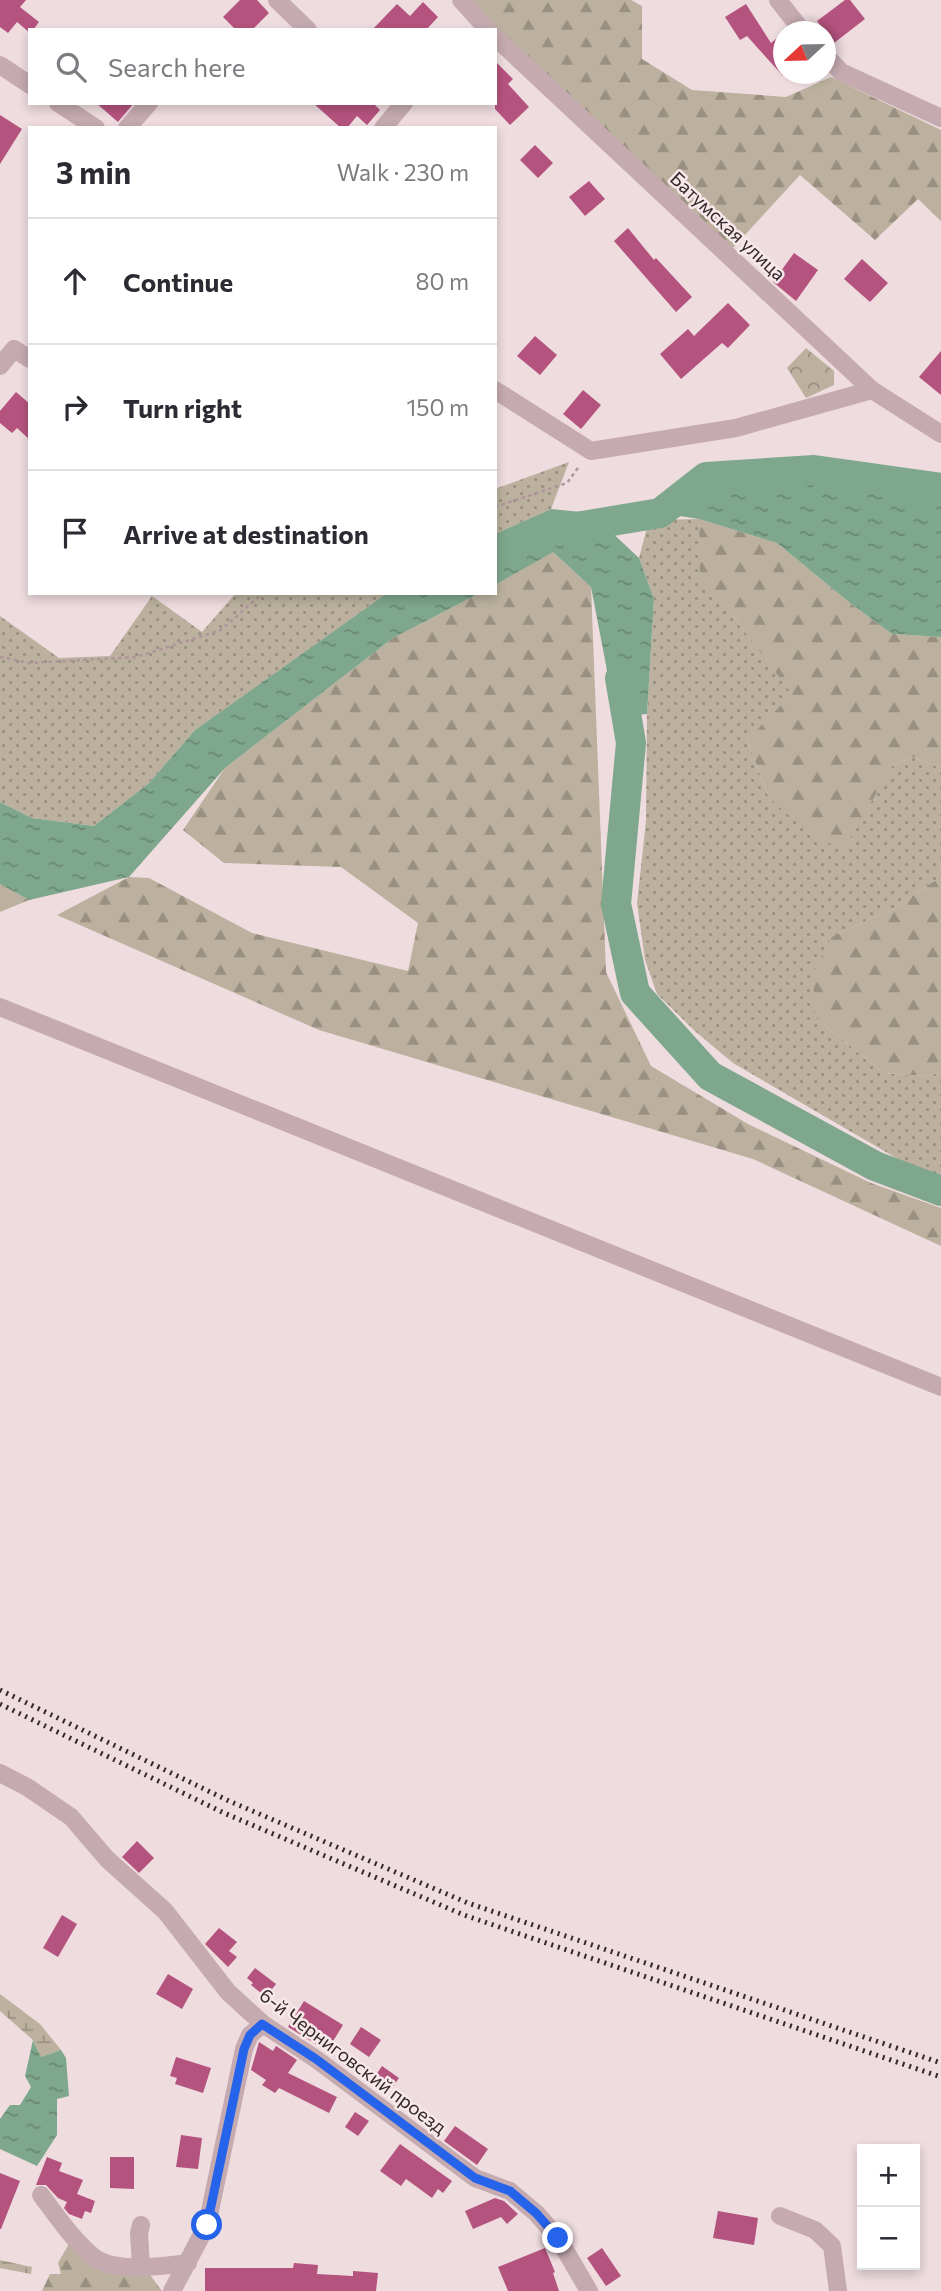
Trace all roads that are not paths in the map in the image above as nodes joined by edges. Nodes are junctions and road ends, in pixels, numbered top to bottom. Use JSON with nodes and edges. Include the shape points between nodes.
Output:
{"nodes":[{"id":1,"x":277,"y":0,"type":"edge"},
{"id":2,"x":461,"y":0,"type":"edge"},
{"id":3,"x":778,"y":0,"type":"edge"},
{"id":4,"x":794,"y":21,"type":"edge"},
{"id":5,"x":478,"y":26,"type":"edge"},
{"id":6,"x":306,"y":28,"type":"edge"},
{"id":7,"x":497,"y":39,"type":"edge"},
{"id":8,"x":0,"y":65,"type":"edge"},
{"id":9,"x":836,"y":67,"type":"edge"},
{"id":10,"x":28,"y":84,"type":"edge"},
{"id":11,"x":61,"y":105,"type":"edge"},
{"id":12,"x":147,"y":105,"type":"edge"},
{"id":13,"x":395,"y":106,"type":"edge"},
{"id":14,"x":941,"y":118,"type":"edge"},
{"id":15,"x":93,"y":126,"type":"edge"},
{"id":16,"x":129,"y":126,"type":"edge"},
{"id":17,"x":384,"y":126,"type":"edge"},
{"id":18,"x":15,"y":349,"type":"edge"},
{"id":19,"x":0,"y":366,"type":"edge"},
{"id":20,"x":872,"y":390,"type":"junction"},
{"id":21,"x":497,"y":391,"type":"edge"},
{"id":22,"x":941,"y":434,"type":"edge"},
{"id":23,"x":0,"y":1007,"type":"edge"},
{"id":24,"x":941,"y":1387,"type":"edge"},
{"id":25,"x":0,"y":1773,"type":"edge"},
{"id":26,"x":262,"y":2024,"type":"junction"},
{"id":27,"x":41,"y":2195,"type":"dead end"},
{"id":28,"x":780,"y":2216,"type":"dead end"},
{"id":29,"x":141,"y":2225,"type":"dead end"},
{"id":30,"x":188,"y":2263,"type":"junction"},
{"id":31,"x":141,"y":2267,"type":"junction"},
{"id":32,"x":172,"y":2291,"type":"edge"},
{"id":33,"x":589,"y":2291,"type":"edge"},
{"id":34,"x":838,"y":2291,"type":"edge"}],
"edges":[{"from":1,"to":6,"type":"street"},
{"from":2,"to":5,"type":"street"},
{"from":3,"to":4,"type":"street"},
{"from":7,"to":20,"type":"street","name":"Батумская улица"},
{"from":8,"to":10,"type":"street"},
{"from":9,"to":14,"type":"street"},
{"from":11,"to":15,"type":"street"},
{"from":12,"to":16,"type":"street"},
{"from":13,"to":17,"type":"street"},
{"from":18,"to":19,"type":"street"},
{"from":20,"to":21,"type":"street","via":[[736,428],[591,451]]},
{"from":20,"to":22,"type":"street","name":"Батумская улица"},
{"from":23,"to":24,"type":"street"},
{"from":25,"to":26,"type":"street","name":"6-й Черниговский проезд","via":[[71,1817],[107,1859],[165,1911],[229,1992]]},
{"from":26,"to":30,"type":"street","via":[[244,2049],[207,2225]]},
{"from":26,"to":33,"type":"street","name":"6-й Черниговский проезд","via":[[475,2178],[510,2191],[558,2238]]},
{"from":27,"to":31,"type":"street","via":[[97,2259]]},
{"from":28,"to":34,"type":"street","via":[[815,2230],[832,2246]]},
{"from":29,"to":31,"type":"street"},
{"from":30,"to":31,"type":"street"},
{"from":30,"to":32,"type":"street"}]}
